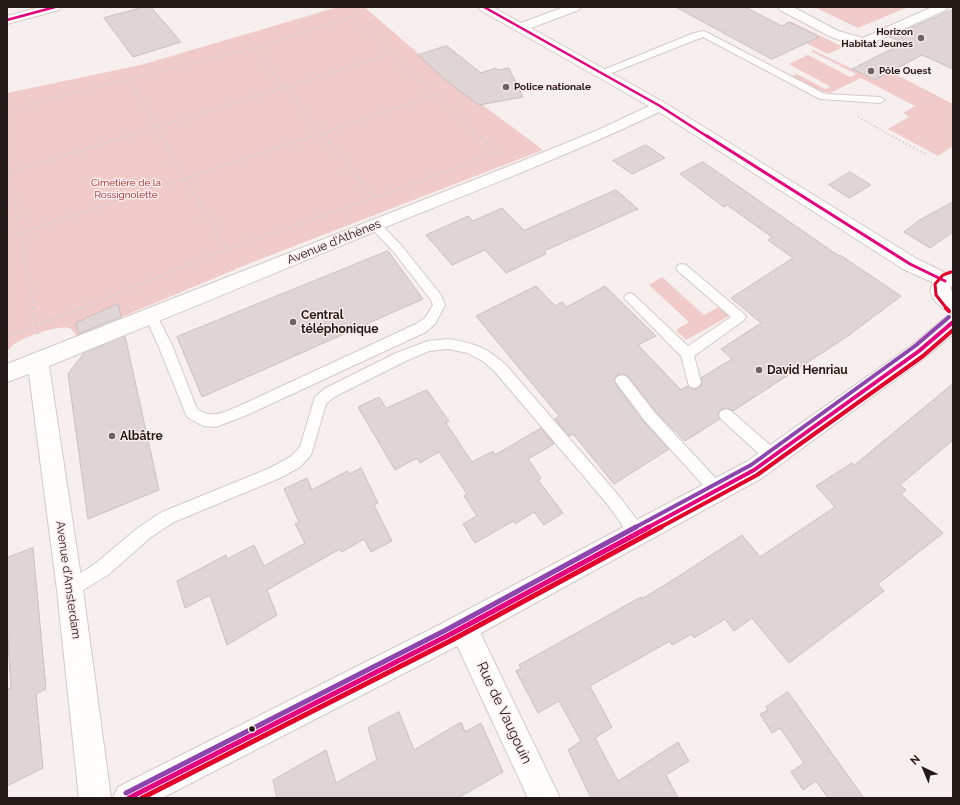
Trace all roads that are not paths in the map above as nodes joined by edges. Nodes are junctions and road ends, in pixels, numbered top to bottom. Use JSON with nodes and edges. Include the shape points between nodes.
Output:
{"nodes":[{"id":1,"x":54,"y":7,"type":"edge"},
{"id":2,"x":484,"y":7,"type":"edge"},
{"id":3,"x":575,"y":7,"type":"edge"},
{"id":4,"x":784,"y":7,"type":"edge"},
{"id":5,"x":942,"y":7,"type":"edge"},
{"id":6,"x":7,"y":20,"type":"edge"},
{"id":7,"x":519,"y":28,"type":"junction"},
{"id":8,"x":601,"y":74,"type":"junction"},
{"id":9,"x":880,"y":100,"type":"dead end"},
{"id":10,"x":660,"y":106,"type":"junction"},
{"id":11,"x":375,"y":225,"type":"junction"},
{"id":12,"x":682,"y":268,"type":"dead end"},
{"id":13,"x":949,"y":279,"type":"edge"},
{"id":14,"x":630,"y":298,"type":"dead end"},
{"id":15,"x":953,"y":306,"type":"edge"},
{"id":16,"x":151,"y":316,"type":"junction"},
{"id":17,"x":953,"y":322,"type":"edge"},
{"id":18,"x":687,"y":354,"type":"junction"},
{"id":19,"x":38,"y":362,"type":"junction"},
{"id":20,"x":7,"y":373,"type":"edge"},
{"id":21,"x":622,"y":381,"type":"dead end"},
{"id":22,"x":694,"y":382,"type":"dead end"},
{"id":23,"x":726,"y":415,"type":"dead end"},
{"id":24,"x":773,"y":456,"type":"junction"},
{"id":25,"x":717,"y":490,"type":"junction"},
{"id":26,"x":638,"y":534,"type":"junction"},
{"id":27,"x":70,"y":590,"type":"junction"},
{"id":28,"x":463,"y":628,"type":"junction"},
{"id":29,"x":95,"y":798,"type":"edge"},
{"id":30,"x":129,"y":798,"type":"edge"},
{"id":31,"x":544,"y":798,"type":"edge"}],
"edges":[{"from":1,"to":6,"type":"street"},
{"from":2,"to":7,"type":"street"},
{"from":3,"to":7,"type":"street"},
{"from":4,"to":5,"type":"street","via":[[850,40],[865,42]]},
{"from":7,"to":8,"type":"street"},
{"from":8,"to":9,"type":"lane","via":[[704,34],[823,97]]},
{"from":8,"to":10,"type":"street"},
{"from":10,"to":11,"type":"street","name":"Avenue d'Athènes","via":[[528,165]]},
{"from":10,"to":13,"type":"street","via":[[910,264]]},
{"from":11,"to":16,"type":"street","name":"Avenue d'Athènes"},
{"from":11,"to":16,"type":"lane","via":[[437,298],[439,305],[430,321],[421,328],[242,411],[216,421],[203,420],[192,413]]},
{"from":12,"to":18,"type":"lane","via":[[740,317]]},
{"from":13,"to":15,"type":"street","via":[[941,285],[940,290],[946,302]]},
{"from":14,"to":18,"type":"lane"},
{"from":16,"to":19,"type":"street","name":"Avenue d'Athènes"},
{"from":17,"to":24,"type":"street","via":[[920,351]]},
{"from":18,"to":22,"type":"lane"},
{"from":19,"to":20,"type":"street","name":"Avenue d'Athènes"},
{"from":19,"to":27,"type":"street","name":"Avenue d'Amsterdam"},
{"from":21,"to":25,"type":"lane","via":[[650,417]]},
{"from":23,"to":24,"type":"lane"},
{"from":24,"to":25,"type":"street","via":[[754,470]]},
{"from":25,"to":26,"type":"street"},
{"from":26,"to":27,"type":"lane","via":[[613,500],[501,369],[489,358],[471,348],[448,344],[428,346],[401,357],[329,393],[320,401],[306,450],[295,462],[275,473],[168,517],[145,532],[102,569]]},
{"from":26,"to":28,"type":"street"},
{"from":27,"to":29,"type":"street","name":"Avenue d'Amsterdam"},
{"from":28,"to":30,"type":"street"},
{"from":28,"to":31,"type":"street","name":"Rue de Vaugouin"}]}
